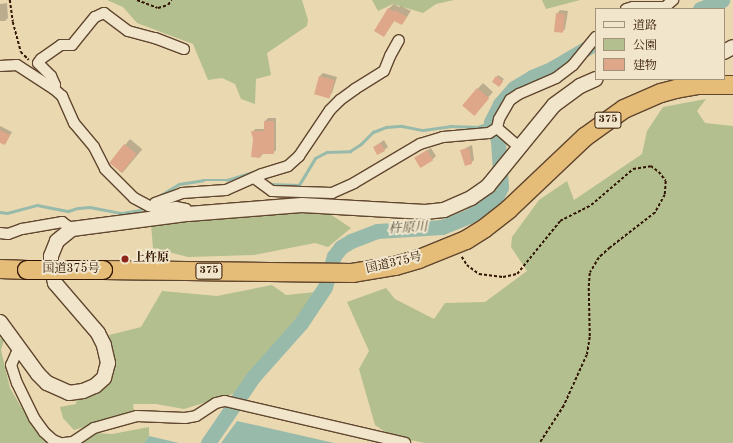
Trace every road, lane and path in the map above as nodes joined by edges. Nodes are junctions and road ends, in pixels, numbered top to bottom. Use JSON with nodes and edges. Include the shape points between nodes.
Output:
{"nodes":[{"id":1,"x":10,"y":0,"type":"edge"},
{"id":2,"x":137,"y":0,"type":"edge"},
{"id":3,"x":171,"y":0,"type":"edge"},
{"id":4,"x":673,"y":0,"type":"edge"},
{"id":5,"x":630,"y":8,"type":"edge"},
{"id":6,"x":595,"y":38,"type":"edge"},
{"id":7,"x":399,"y":40,"type":"dead end"},
{"id":8,"x":184,"y":49,"type":"dead end"},
{"id":9,"x":38,"y":63,"type":"junction"},
{"id":10,"x":0,"y":66,"type":"edge"},
{"id":11,"x":595,"y":79,"type":"edge"},
{"id":12,"x":733,"y":85,"type":"edge"},
{"id":13,"x":54,"y":89,"type":"junction"},
{"id":14,"x":497,"y":128,"type":"junction"},
{"id":15,"x":519,"y":147,"type":"junction"},
{"id":16,"x":258,"y":176,"type":"junction"},
{"id":17,"x":148,"y":206,"type":"junction"},
{"id":18,"x":188,"y":214,"type":"junction"},
{"id":19,"x":72,"y":229,"type":"junction"},
{"id":20,"x":0,"y":233,"type":"edge"},
{"id":21,"x":455,"y":245,"type":"junction"},
{"id":22,"x":0,"y":269,"type":"edge"},
{"id":23,"x":0,"y":322,"type":"edge"},
{"id":24,"x":21,"y":350,"type":"junction"},
{"id":25,"x":60,"y":443,"type":"edge"},
{"id":26,"x":64,"y":443,"type":"edge"},
{"id":27,"x":406,"y":443,"type":"edge"},
{"id":28,"x":540,"y":443,"type":"edge"}],
"edges":[{"from":1,"to":9,"type":"path","via":[[21,52],[29,60]]},
{"from":2,"to":3,"type":"path","via":[[158,8],[168,5]]},
{"from":4,"to":5,"type":"street","via":[[665,7]]},
{"from":6,"to":14,"type":"street","via":[[573,65],[556,78],[510,100]]},
{"from":7,"to":16,"type":"street","via":[[384,72],[340,100],[330,110],[299,156],[284,168]]},
{"from":8,"to":9,"type":"street","via":[[128,31],[104,13],[95,17],[72,45],[61,45]]},
{"from":9,"to":13,"type":"street","via":[[51,76]]},
{"from":10,"to":13,"type":"street","via":[[17,65]]},
{"from":11,"to":15,"type":"street","via":[[580,86],[554,105]]},
{"from":12,"to":21,"type":"highway","name":"国道375号","number":"375","via":[[699,85],[676,89],[624,108],[585,137],[509,209],[485,228]]},
{"from":13,"to":17,"type":"street","via":[[62,96],[74,123],[94,148],[105,169],[134,198]]},
{"from":14,"to":15,"type":"street"},
{"from":14,"to":16,"type":"street","via":[[489,133],[443,137],[427,142],[332,193],[272,191]]},
{"from":15,"to":18,"type":"street","via":[[488,186],[471,198],[444,210],[425,212],[321,204]]},
{"from":16,"to":17,"type":"street","via":[[226,190],[182,193]]},
{"from":17,"to":18,"type":"street","via":[[186,209]]},
{"from":18,"to":19,"type":"street"},
{"from":19,"to":20,"type":"street","via":[[62,222],[8,234]]},
{"from":19,"to":24,"type":"street","via":[[57,241],[51,256],[51,266],[56,283],[98,333],[104,345],[108,362],[104,378],[95,386],[70,393],[47,383]]},
{"from":21,"to":22,"type":"highway","name":"国道375号","number":"375","bridge":true,"via":[[395,266],[352,273]]},
{"from":21,"to":28,"type":"path","via":[[467,265],[479,274],[503,277],[517,274],[560,221],[591,206],[633,169],[651,166],[666,181],[666,195],[655,213],[599,258],[590,273],[590,337],[587,355],[564,406]]},
{"from":23,"to":24,"type":"street"},
{"from":24,"to":25,"type":"street","via":[[11,365],[17,383],[34,418],[44,432]]},
{"from":26,"to":27,"type":"street","via":[[72,442],[94,428],[137,416],[185,418],[196,416],[216,403],[225,401]]}]}
